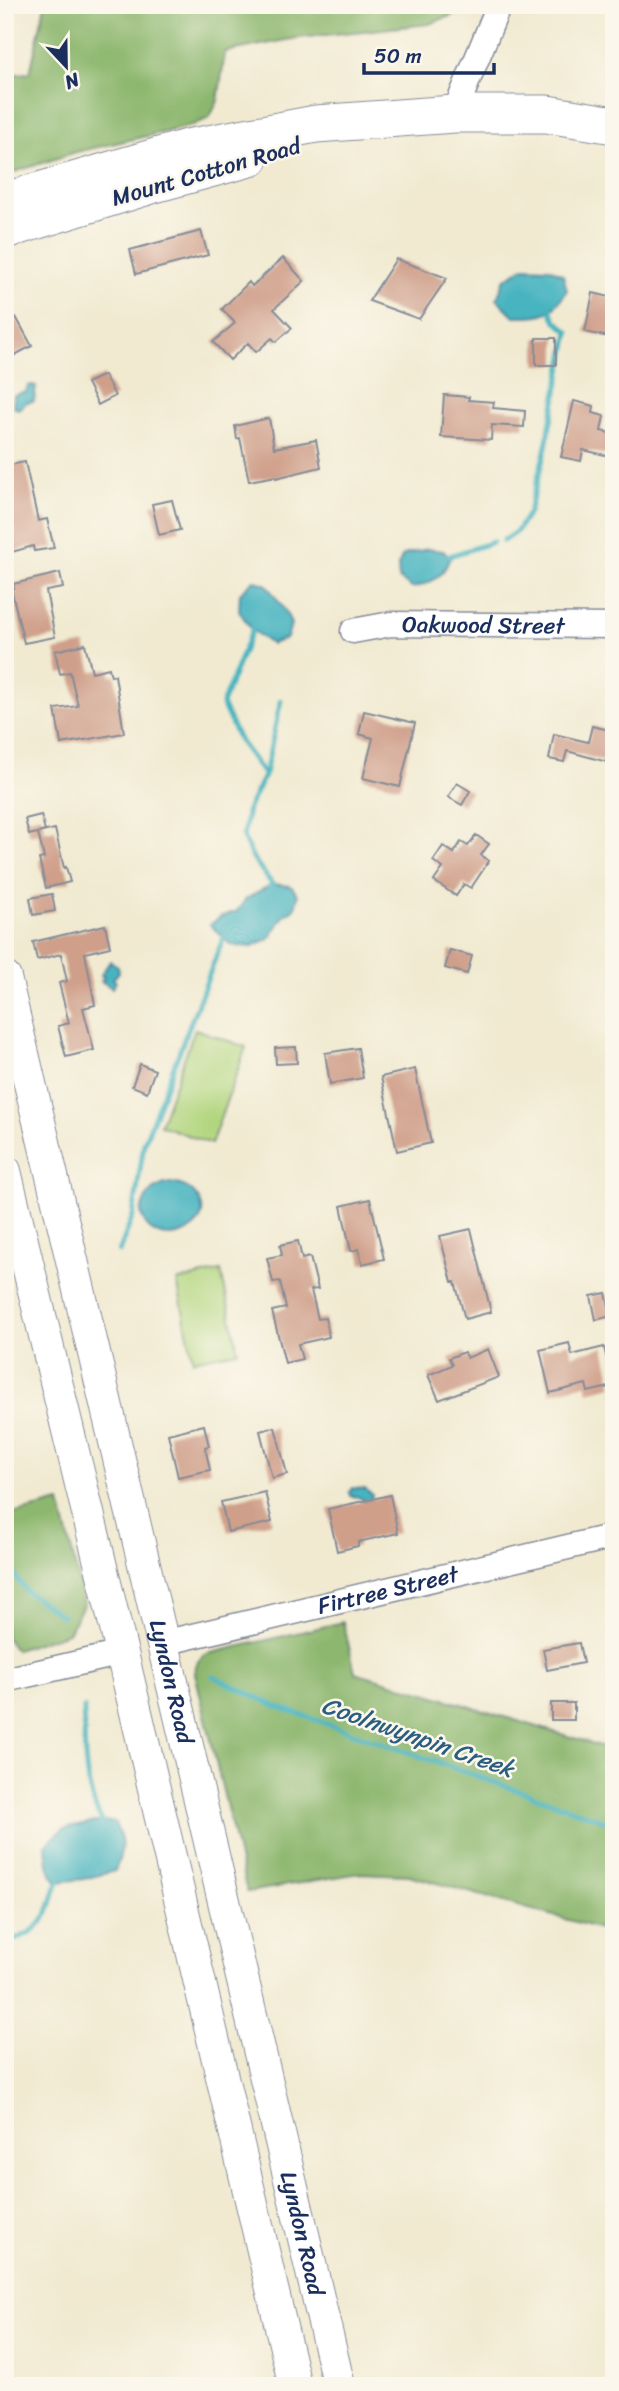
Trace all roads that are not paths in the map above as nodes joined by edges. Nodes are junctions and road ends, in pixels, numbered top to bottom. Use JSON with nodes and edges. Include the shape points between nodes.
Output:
{"nodes":[{"id":1,"x":499,"y":5,"type":"edge"},
{"id":2,"x":454,"y":114,"type":"junction"},
{"id":3,"x":407,"y":117,"type":"junction"},
{"id":4,"x":614,"y":125,"type":"edge"},
{"id":5,"x":187,"y":148,"type":"junction"},
{"id":6,"x":5,"y":192,"type":"edge"},
{"id":7,"x":117,"y":196,"type":"junction"},
{"id":8,"x":5,"y":201,"type":"edge"},
{"id":9,"x":5,"y":230,"type":"edge"},
{"id":10,"x":5,"y":240,"type":"edge"},
{"id":11,"x":614,"y":626,"type":"edge"},
{"id":12,"x":353,"y":631,"type":"dead end"},
{"id":13,"x":5,"y":978,"type":"edge"},
{"id":14,"x":5,"y":1171,"type":"edge"},
{"id":15,"x":614,"y":1536,"type":"edge"},
{"id":16,"x":163,"y":1643,"type":"junction"},
{"id":17,"x":122,"y":1653,"type":"junction"},
{"id":18,"x":5,"y":1680,"type":"edge"},
{"id":19,"x":295,"y":2386,"type":"edge"},
{"id":20,"x":339,"y":2386,"type":"edge"}],
"edges":[{"from":1,"to":2,"type":"street"},
{"from":2,"to":3,"type":"highway","name":"Mount Cotton Road"},
{"from":2,"to":4,"type":"highway","name":"Mount Cotton Road","via":[[547,114]]},
{"from":3,"to":5,"type":"highway","name":"Mount Cotton Road","via":[[316,124]]},
{"from":3,"to":7,"type":"highway","name":"Mount Cotton Road"},
{"from":5,"to":6,"type":"main road","name":"Mount Cotton Road","via":[[141,152]]},
{"from":5,"to":8,"type":"highway"},
{"from":7,"to":9,"type":"highway","name":"Mount Cotton Road"},
{"from":7,"to":10,"type":"main road"},
{"from":11,"to":12,"type":"street","name":"Oakwood Street","via":[[391,624]]},
{"from":13,"to":16,"type":"main road","name":"Lyndon Road"},
{"from":14,"to":17,"type":"main road","name":"Lyndon Road"},
{"from":15,"to":16,"type":"street","name":"Firtree Street"},
{"from":16,"to":17,"type":"main road"},
{"from":16,"to":20,"type":"main road","name":"Lyndon Road"},
{"from":17,"to":18,"type":"street"},
{"from":17,"to":19,"type":"main road","name":"Lyndon Road"}]}
